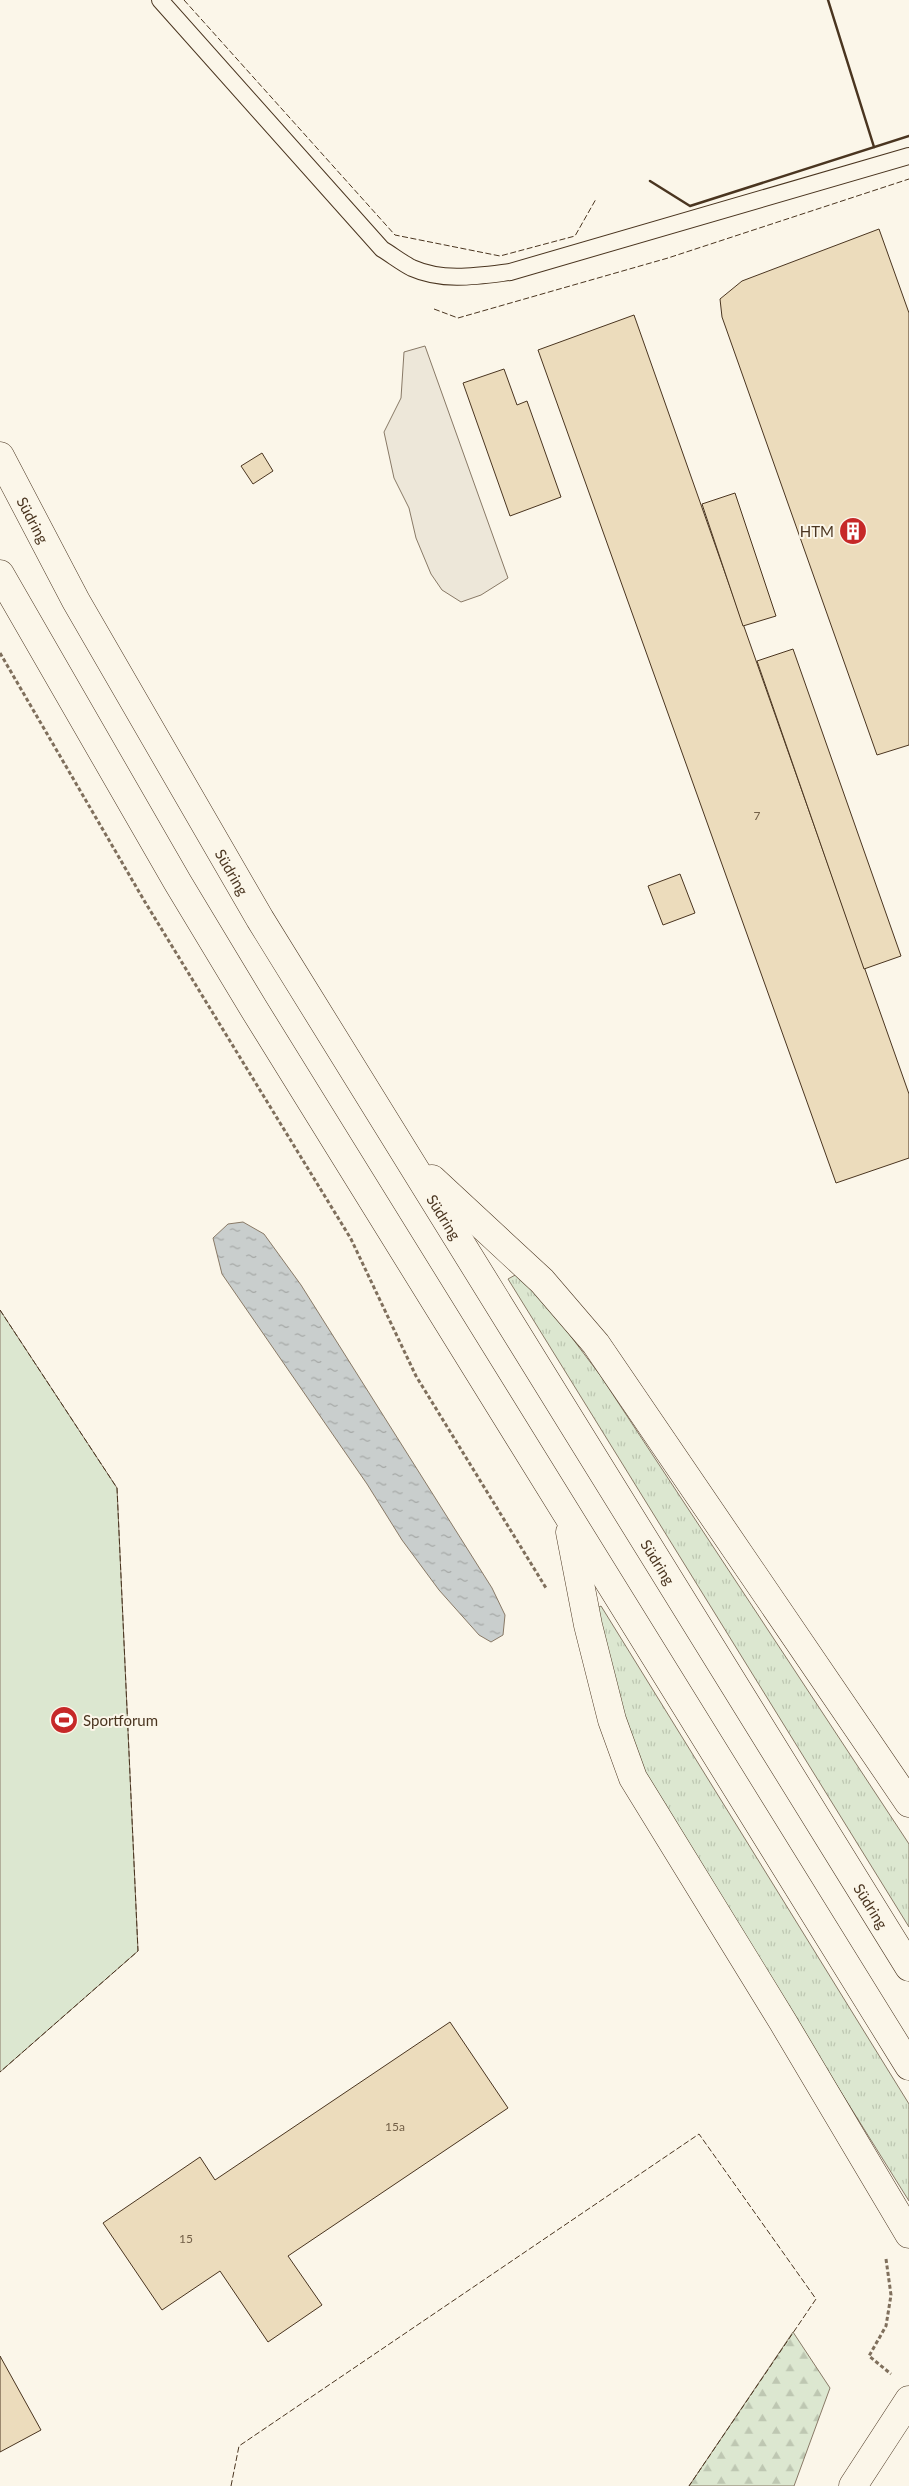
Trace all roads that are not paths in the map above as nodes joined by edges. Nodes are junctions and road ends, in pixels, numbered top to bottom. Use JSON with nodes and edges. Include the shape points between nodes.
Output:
{"nodes":[{"id":1,"x":160,"y":0,"type":"edge"},
{"id":2,"x":909,"y":156,"type":"edge"},
{"id":3,"x":0,"y":456,"type":"edge"},
{"id":4,"x":0,"y":574,"type":"edge"},
{"id":5,"x":404,"y":1153,"type":"junction"},
{"id":6,"x":566,"y":1513,"type":"junction"},
{"id":7,"x":909,"y":1803,"type":"edge"},
{"id":8,"x":909,"y":1967,"type":"edge"},
{"id":9,"x":909,"y":2066,"type":"edge"},
{"id":10,"x":909,"y":2234,"type":"edge"},
{"id":11,"x":902,"y":2389,"type":"edge"},
{"id":12,"x":853,"y":2486,"type":"edge"}],
"edges":[{"from":1,"to":2,"type":"lane","via":[[382,249],[413,268],[440,275],[469,277],[510,272]]},
{"from":3,"to":5,"type":"main road","name":"Südring","via":[[76,601],[260,919]]},
{"from":4,"to":6,"type":"main road","via":[[219,950]]},
{"from":5,"to":7,"type":"main road","via":[[542,1281],[596,1344]]},
{"from":5,"to":8,"type":"main road","name":"Südring"},
{"from":6,"to":9,"type":"main road"},
{"from":6,"to":10,"type":"main road","via":[[588,1625],[612,1720],[633,1778]]},
{"from":11,"to":12,"type":"main road"}]}
